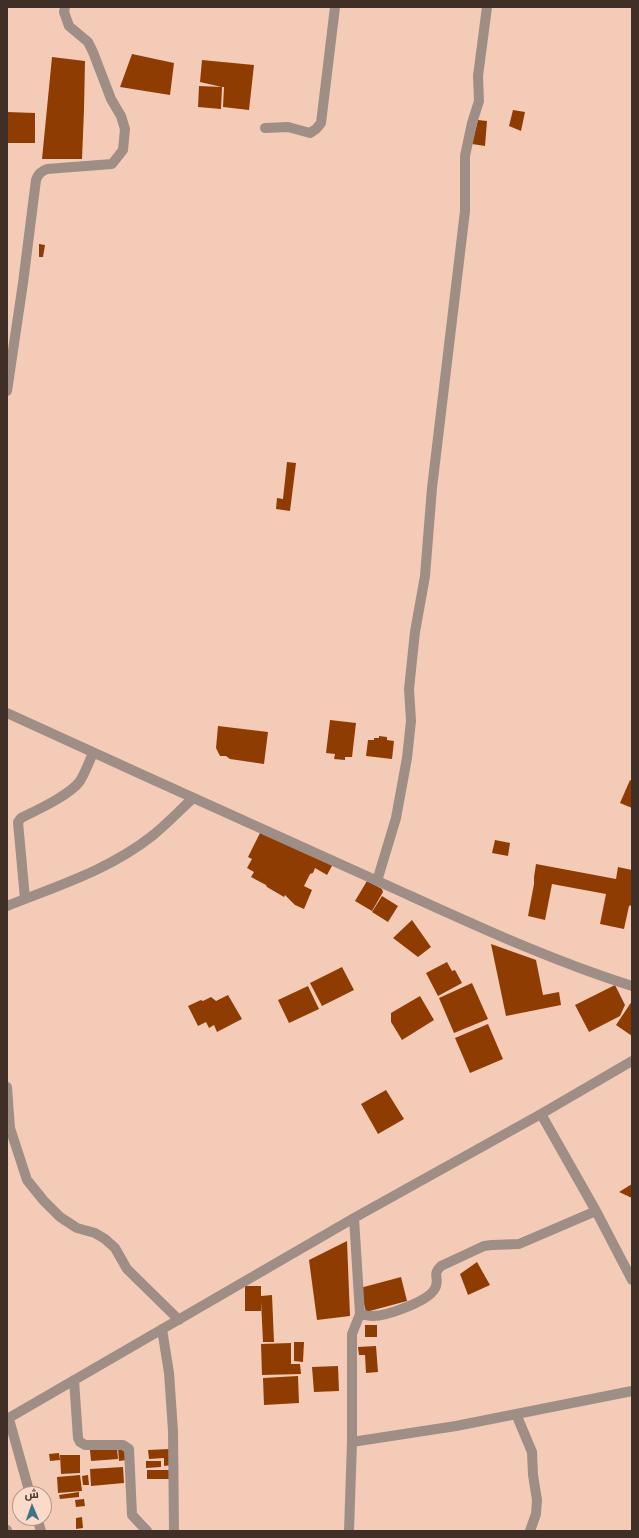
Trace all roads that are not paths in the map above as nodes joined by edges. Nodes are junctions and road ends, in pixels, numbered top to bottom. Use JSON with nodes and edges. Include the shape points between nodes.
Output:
{"nodes":[{"id":1,"x":65,"y":7,"type":"edge"},
{"id":2,"x":335,"y":7,"type":"edge"},
{"id":3,"x":487,"y":7,"type":"edge"},
{"id":4,"x":265,"y":128,"type":"dead end"},
{"id":5,"x":7,"y":390,"type":"edge"},
{"id":6,"x":7,"y":713,"type":"edge"},
{"id":7,"x":93,"y":753,"type":"junction"},
{"id":8,"x":192,"y":799,"type":"junction"},
{"id":9,"x":377,"y":881,"type":"junction"},
{"id":10,"x":25,"y":899,"type":"junction"},
{"id":11,"x":7,"y":906,"type":"edge"},
{"id":12,"x":632,"y":986,"type":"edge"},
{"id":13,"x":632,"y":1061,"type":"edge"},
{"id":14,"x":7,"y":1087,"type":"edge"},
{"id":15,"x":541,"y":1114,"type":"junction"},
{"id":16,"x":596,"y":1211,"type":"junction"},
{"id":17,"x":354,"y":1218,"type":"junction"},
{"id":18,"x":632,"y":1280,"type":"edge"},
{"id":19,"x":360,"y":1314,"type":"junction"},
{"id":20,"x":179,"y":1320,"type":"junction"},
{"id":21,"x":162,"y":1329,"type":"junction"},
{"id":22,"x":74,"y":1380,"type":"junction"},
{"id":23,"x":632,"y":1391,"type":"edge"},
{"id":24,"x":516,"y":1414,"type":"junction"},
{"id":25,"x":8,"y":1419,"type":"edge"},
{"id":26,"x":352,"y":1442,"type":"junction"},
{"id":27,"x":28,"y":1486,"type":"edge"},
{"id":28,"x":147,"y":1531,"type":"edge"},
{"id":29,"x":174,"y":1531,"type":"edge"},
{"id":30,"x":349,"y":1531,"type":"edge"},
{"id":31,"x":530,"y":1531,"type":"edge"}],
"edges":[{"from":1,"to":5,"type":"street","via":[[64,12],[69,26],[88,42],[94,52],[111,99],[121,116],[126,129],[123,150],[112,164],[47,169],[37,176]]},
{"from":2,"to":4,"type":"street","via":[[321,123],[310,132],[288,127]]},
{"from":3,"to":9,"type":"street","via":[[478,76],[478,101],[465,156],[465,211],[432,488],[425,576],[415,632],[409,689],[411,721],[407,758],[396,818]]},
{"from":6,"to":7,"type":"street"},
{"from":7,"to":8,"type":"street"},
{"from":7,"to":10,"type":"street","via":[[80,781],[74,787],[18,822]]},
{"from":8,"to":9,"type":"street"},
{"from":8,"to":10,"type":"street","via":[[152,836],[112,862],[73,881]]},
{"from":9,"to":12,"type":"street","via":[[540,953]]},
{"from":10,"to":11,"type":"street"},
{"from":13,"to":15,"type":"street"},
{"from":14,"to":20,"type":"street","via":[[10,1128],[27,1180],[60,1217],[77,1228],[105,1239],[127,1268]]},
{"from":15,"to":16,"type":"street"},
{"from":15,"to":17,"type":"street"},
{"from":16,"to":18,"type":"street"},
{"from":16,"to":19,"type":"street","via":[[519,1244],[484,1246],[437,1270],[436,1285],[423,1299],[399,1310],[373,1316]]},
{"from":17,"to":19,"type":"street"},
{"from":17,"to":20,"type":"street"},
{"from":19,"to":26,"type":"street","via":[[352,1334]]},
{"from":20,"to":21,"type":"street"},
{"from":21,"to":22,"type":"street"},
{"from":21,"to":29,"type":"street","via":[[173,1424]]},
{"from":22,"to":25,"type":"street"},
{"from":22,"to":28,"type":"street","via":[[78,1438],[85,1445],[123,1445],[129,1449],[132,1515]]},
{"from":23,"to":24,"type":"street"},
{"from":24,"to":26,"type":"street"},
{"from":24,"to":31,"type":"street","via":[[532,1452],[537,1500],[536,1514]]},
{"from":25,"to":27,"type":"street"},
{"from":26,"to":30,"type":"street"}]}
